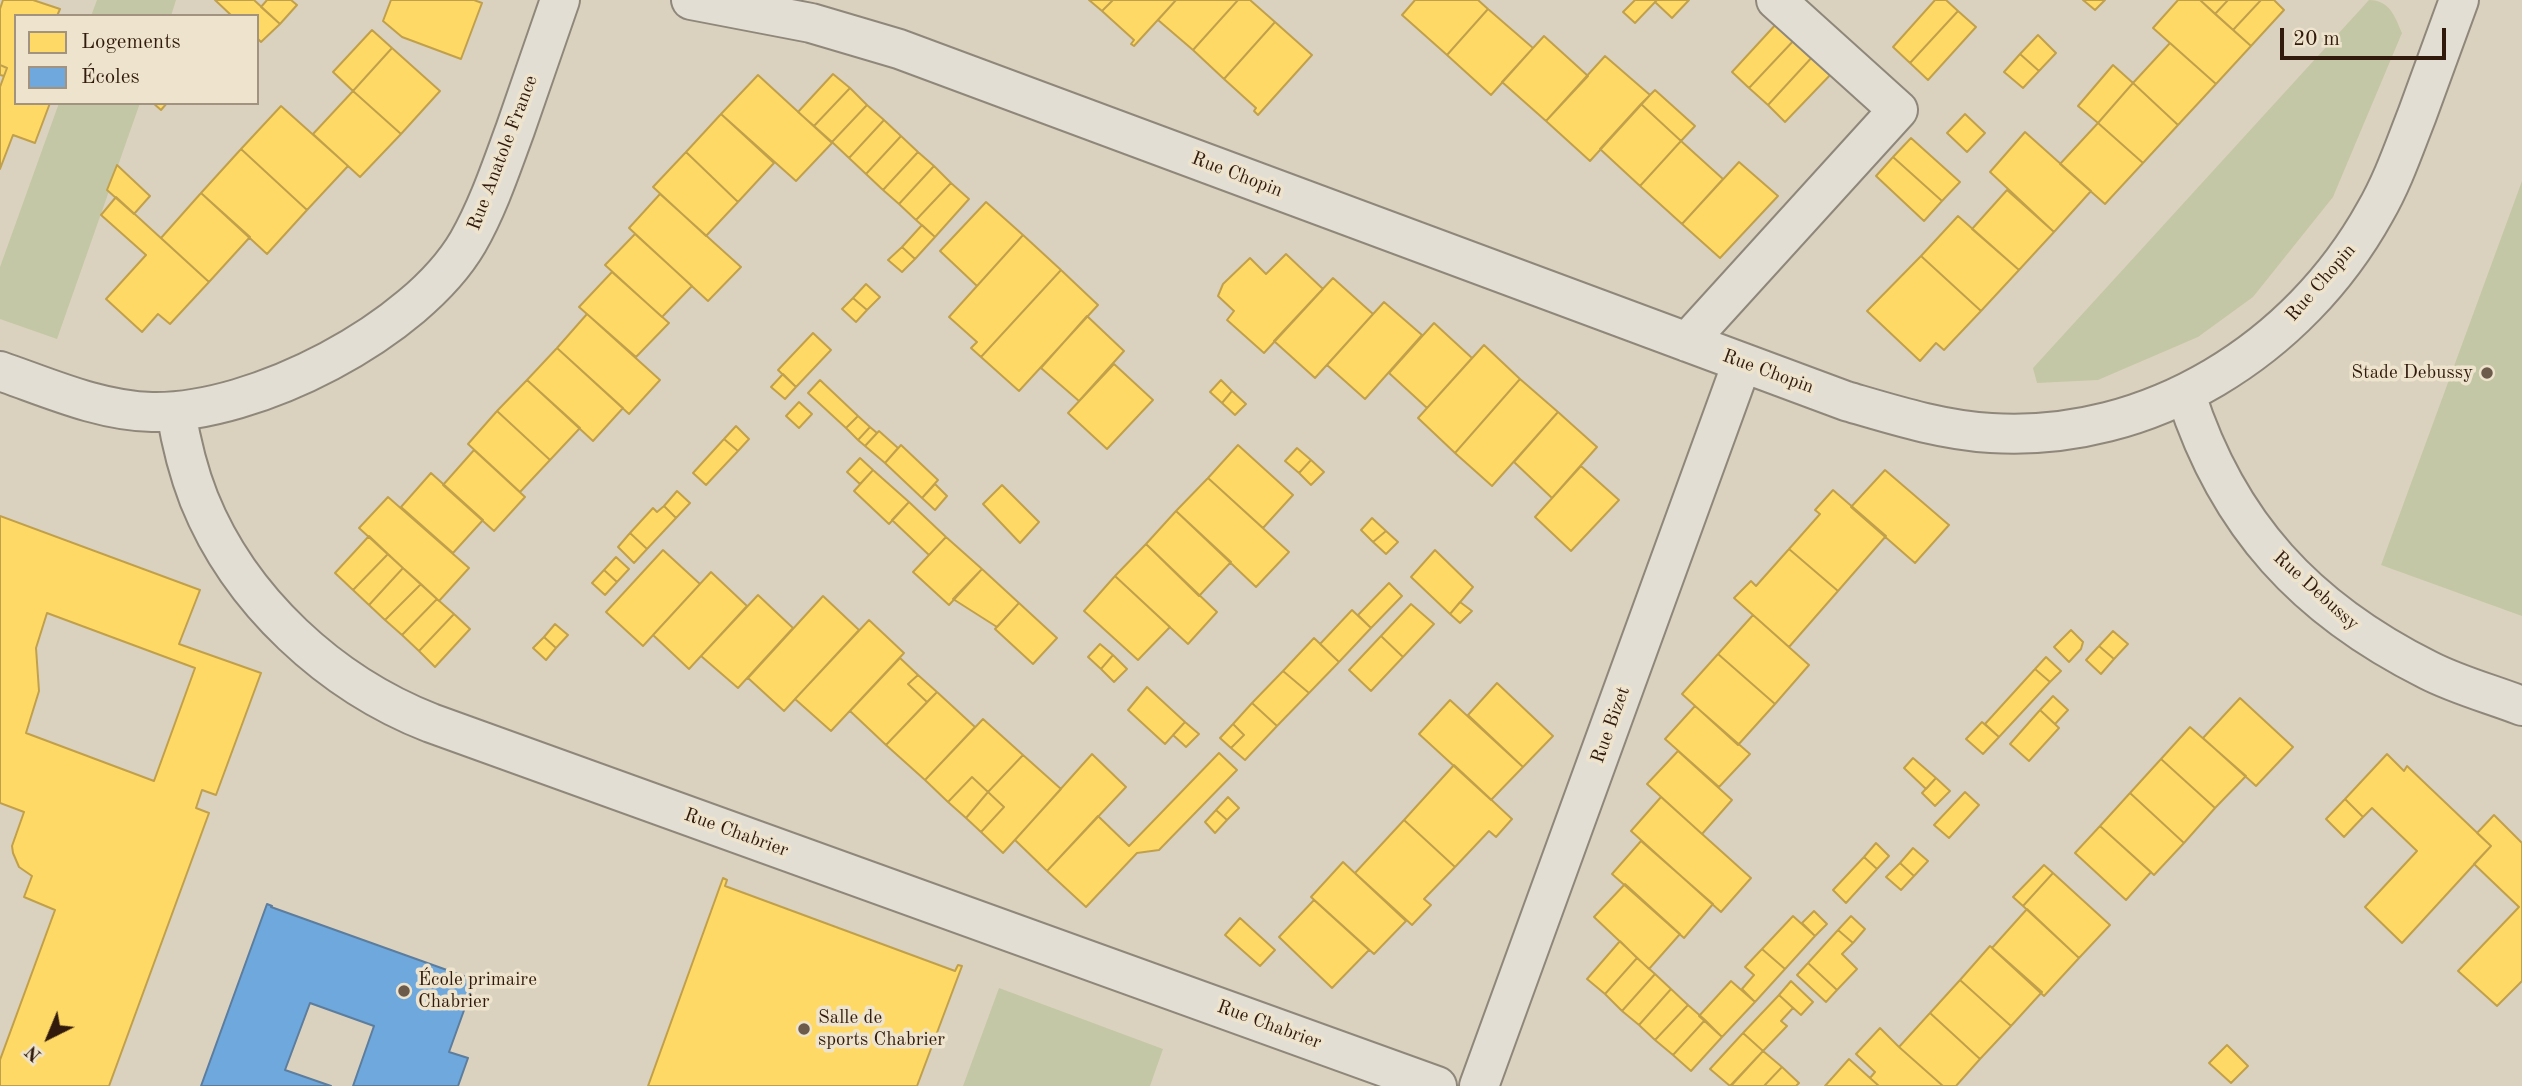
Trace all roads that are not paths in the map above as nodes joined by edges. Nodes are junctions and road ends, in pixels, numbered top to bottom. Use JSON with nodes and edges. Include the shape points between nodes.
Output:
{"nodes":[{"id":1,"x":560,"y":0,"type":"edge"},
{"id":2,"x":691,"y":0,"type":"edge"},
{"id":3,"x":812,"y":0,"type":"edge"},
{"id":4,"x":1776,"y":0,"type":"edge"},
{"id":5,"x":2459,"y":0,"type":"edge"},
{"id":6,"x":899,"y":49,"type":"junction"},
{"id":7,"x":1687,"y":342,"type":"junction"},
{"id":8,"x":1742,"y":363,"type":"junction"},
{"id":9,"x":0,"y":371,"type":"edge"},
{"id":10,"x":2186,"y":395,"type":"junction"},
{"id":11,"x":176,"y":412,"type":"junction"},
{"id":12,"x":2522,"y":706,"type":"edge"},
{"id":13,"x":1437,"y":1086,"type":"edge"},
{"id":14,"x":1479,"y":1086,"type":"edge"}],
"edges":[{"from":1,"to":11,"type":"street","name":"Rue Anatole France","via":[[490,196],[452,265],[387,324],[306,373],[253,394]]},
{"from":2,"to":6,"type":"street","name":"Rue Chopin","via":[[811,23]]},
{"from":3,"to":6,"type":"street","name":"Rue Chopin"},
{"from":4,"to":7,"type":"street","via":[[1898,110]]},
{"from":5,"to":10,"type":"street","name":"Rue Chopin","via":[[2392,180],[2359,239],[2286,325],[2233,368]]},
{"from":6,"to":7,"type":"street","name":"Rue Chopin"},
{"from":7,"to":8,"type":"street","name":"Rue Chopin"},
{"from":8,"to":10,"type":"street","name":"Rue Chopin","via":[[1911,420],[1992,433],[2103,423]]},
{"from":8,"to":14,"type":"street","name":"Rue Bizet"},
{"from":9,"to":11,"type":"street","name":"Rue Anatole France","via":[[98,404]]},
{"from":10,"to":12,"type":"street","name":"Rue Debussy","via":[[2210,458],[2237,508],[2303,584],[2378,643],[2430,671]]},
{"from":11,"to":13,"type":"street","name":"Rue Chabrier","via":[[182,448],[200,501],[246,580],[308,648],[381,700],[431,723]]}]}
